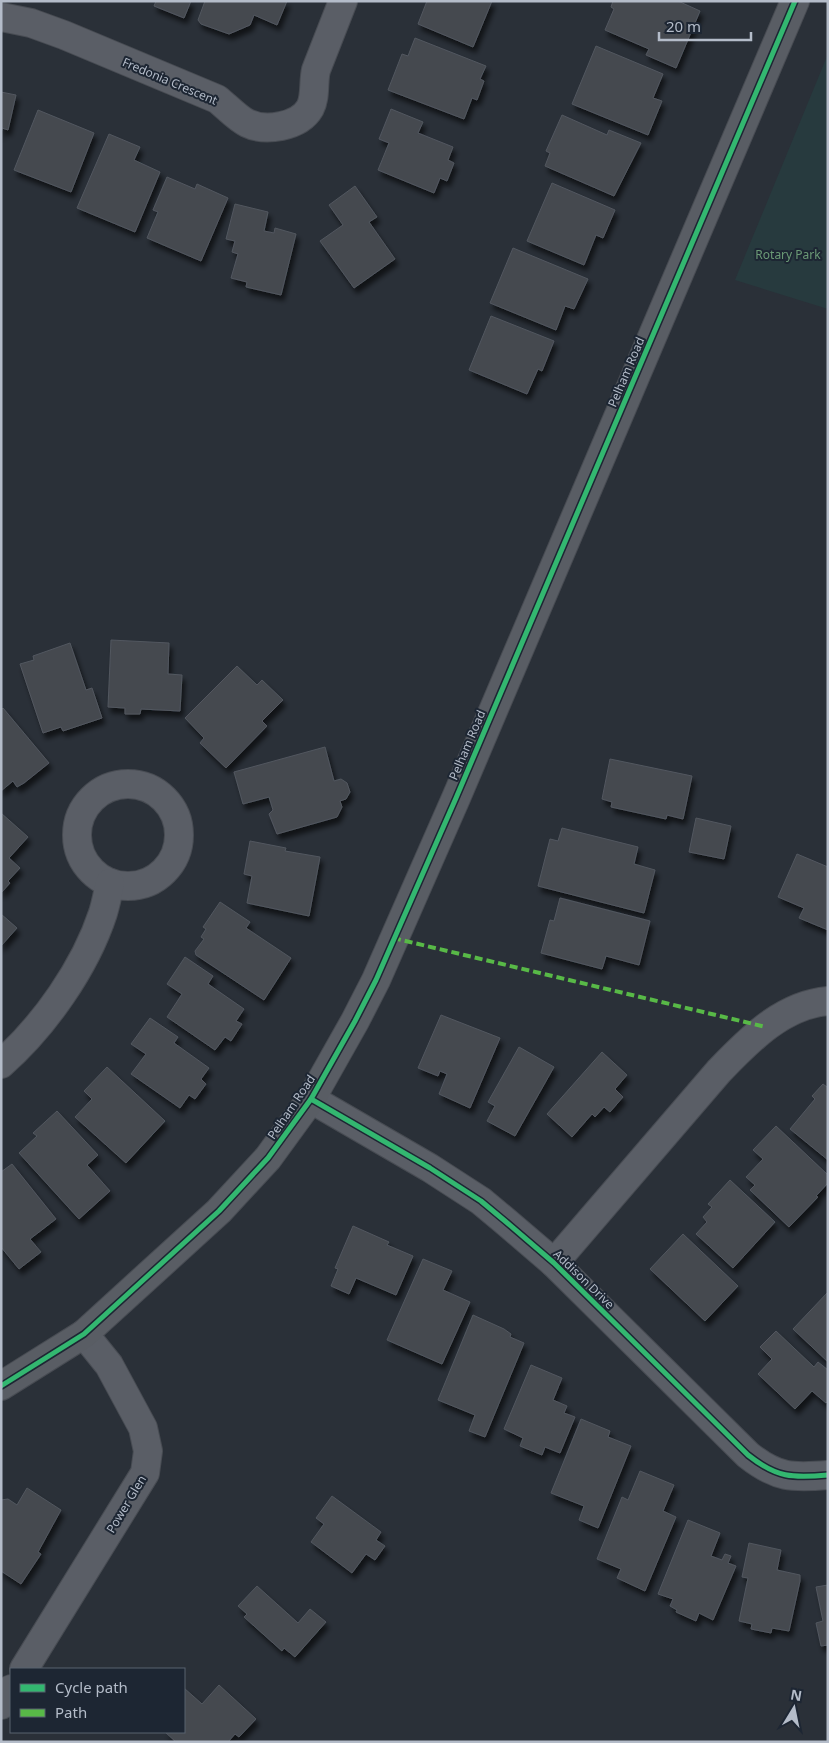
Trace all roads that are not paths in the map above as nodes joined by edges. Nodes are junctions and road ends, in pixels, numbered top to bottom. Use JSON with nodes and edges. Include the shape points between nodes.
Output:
{"nodes":[{"id":1,"x":343,"y":1,"type":"edge"},
{"id":2,"x":795,"y":1,"type":"edge"},
{"id":3,"x":1,"y":17,"type":"edge"},
{"id":4,"x":110,"y":883,"type":"dead end"},
{"id":5,"x":828,"y":1001,"type":"edge"},
{"id":6,"x":1,"y":1064,"type":"edge"},
{"id":7,"x":310,"y":1099,"type":"junction"},
{"id":8,"x":554,"y":1263,"type":"junction"},
{"id":9,"x":84,"y":1334,"type":"junction"},
{"id":10,"x":1,"y":1386,"type":"edge"},
{"id":11,"x":828,"y":1475,"type":"edge"},
{"id":12,"x":25,"y":1668,"type":"edge"},
{"id":13,"x":10,"y":1691,"type":"edge"},
{"id":14,"x":1,"y":1706,"type":"edge"}],
"edges":[{"from":1,"to":3,"type":"street","name":"Fredonia Crescent","via":[[316,70],[310,107],[299,120],[264,128],[244,122],[217,99],[64,35]]},
{"from":2,"to":7,"type":"main road","name":"Pelham Road","via":[[456,798],[372,988]]},
{"from":4,"to":6,"type":"street","via":[[104,912],[93,940],[73,977],[29,1037]]},
{"from":5,"to":8,"type":"street","name":"Addison Drive","via":[[804,1005],[787,1013],[742,1047]]},
{"from":7,"to":8,"type":"street","name":"Addison Drive","via":[[456,1184],[506,1221]]},
{"from":7,"to":9,"type":"main road","name":"Pelham Road","via":[[268,1158],[219,1212]]},
{"from":8,"to":11,"type":"street","name":"Addison Drive","via":[[759,1464],[790,1477]]},
{"from":9,"to":10,"type":"main road","name":"Pelham Road"},
{"from":9,"to":12,"type":"street","name":"Power Glen","via":[[109,1365],[143,1428],[148,1451],[145,1473]]},
{"from":13,"to":14,"type":"street"}]}
